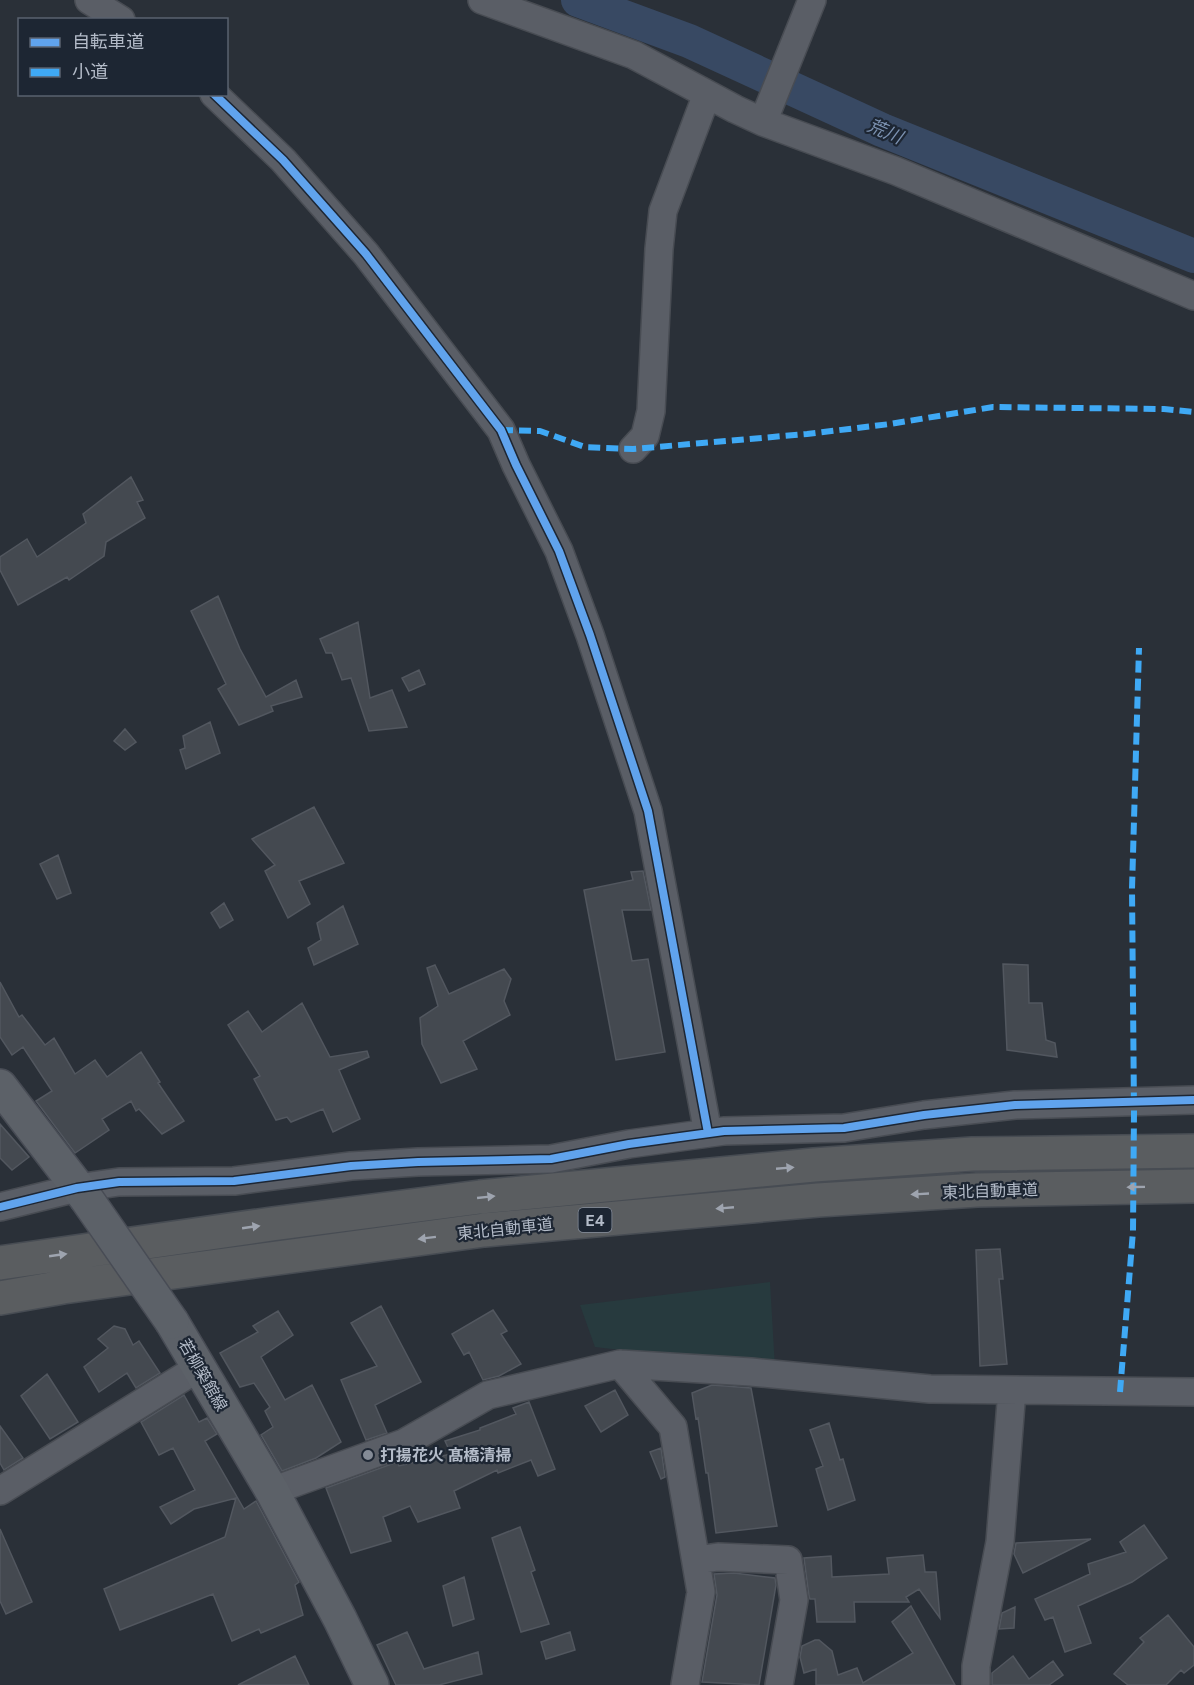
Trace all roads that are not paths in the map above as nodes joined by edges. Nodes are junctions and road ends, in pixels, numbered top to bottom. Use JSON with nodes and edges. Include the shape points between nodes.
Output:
{"nodes":[{"id":1,"x":89,"y":0,"type":"edge"},
{"id":2,"x":482,"y":0,"type":"edge"},
{"id":3,"x":812,"y":0,"type":"edge"},
{"id":4,"x":118,"y":18,"type":"edge"},
{"id":5,"x":707,"y":94,"type":"junction"},
{"id":6,"x":216,"y":96,"type":"edge"},
{"id":7,"x":766,"y":115,"type":"junction"},
{"id":8,"x":1194,"y":296,"type":"edge"},
{"id":9,"x":633,"y":449,"type":"dead end"},
{"id":10,"x":0,"y":1086,"type":"edge"},
{"id":11,"x":1194,"y":1100,"type":"edge"},
{"id":12,"x":708,"y":1133,"type":"junction"},
{"id":13,"x":1194,"y":1151,"type":"edge"},
{"id":14,"x":1194,"y":1186,"type":"edge"},
{"id":15,"x":82,"y":1193,"type":"junction"},
{"id":16,"x":0,"y":1207,"type":"edge"},
{"id":17,"x":0,"y":1263,"type":"edge"},
{"id":18,"x":0,"y":1298,"type":"edge"},
{"id":19,"x":620,"y":1364,"type":"junction"},
{"id":20,"x":198,"y":1368,"type":"junction"},
{"id":21,"x":1012,"y":1390,"type":"junction"},
{"id":22,"x":1194,"y":1392,"type":"edge"},
{"id":23,"x":0,"y":1491,"type":"edge"},
{"id":24,"x":272,"y":1491,"type":"junction"},
{"id":25,"x":697,"y":1560,"type":"junction"},
{"id":26,"x":372,"y":1685,"type":"edge"},
{"id":27,"x":685,"y":1685,"type":"edge"},
{"id":28,"x":779,"y":1685,"type":"edge"},
{"id":29,"x":976,"y":1685,"type":"edge"}],
"edges":[{"from":1,"to":4,"type":"street"},
{"from":2,"to":5,"type":"street","via":[[634,55]]},
{"from":3,"to":7,"type":"street"},
{"from":5,"to":7,"type":"street"},
{"from":5,"to":9,"type":"street","via":[[663,211],[651,411],[645,436]]},
{"from":6,"to":12,"type":"street","via":[[283,160],[366,254],[501,430],[559,550],[648,811]]},
{"from":7,"to":8,"type":"street"},
{"from":10,"to":15,"type":"main road","name":"若柳築館線"},
{"from":11,"to":12,"type":"street","via":[[1016,1105],[844,1128]]},
{"from":12,"to":15,"type":"street","via":[[551,1159],[351,1166],[234,1180],[119,1182]]},
{"from":17,"to":13,"type":"highway","name":"東北自動車道","number":"E4","one_way":true,"via":[[480,1197],[802,1166],[972,1154]]},
{"from":14,"to":18,"type":"highway","name":"東北自動車道","number":"E4","one_way":true,"via":[[830,1199],[484,1230]]},
{"from":15,"to":16,"type":"street"},
{"from":15,"to":20,"type":"main road","name":"若柳築館線","bridge":true,"via":[[172,1322]]},
{"from":19,"to":21,"type":"street","via":[[930,1389]]},
{"from":19,"to":24,"type":"street","via":[[488,1395],[404,1443]]},
{"from":19,"to":25,"type":"street","via":[[673,1427]]},
{"from":20,"to":23,"type":"street"},
{"from":20,"to":24,"type":"main road","name":"若柳築館線"},
{"from":21,"to":22,"type":"street"},
{"from":21,"to":29,"type":"street","via":[[1000,1542],[976,1666]]},
{"from":24,"to":26,"type":"main road","name":"若柳築館線"},
{"from":25,"to":27,"type":"street","via":[[701,1592]]},
{"from":25,"to":28,"type":"street","via":[[788,1560],[794,1600]]}]}
